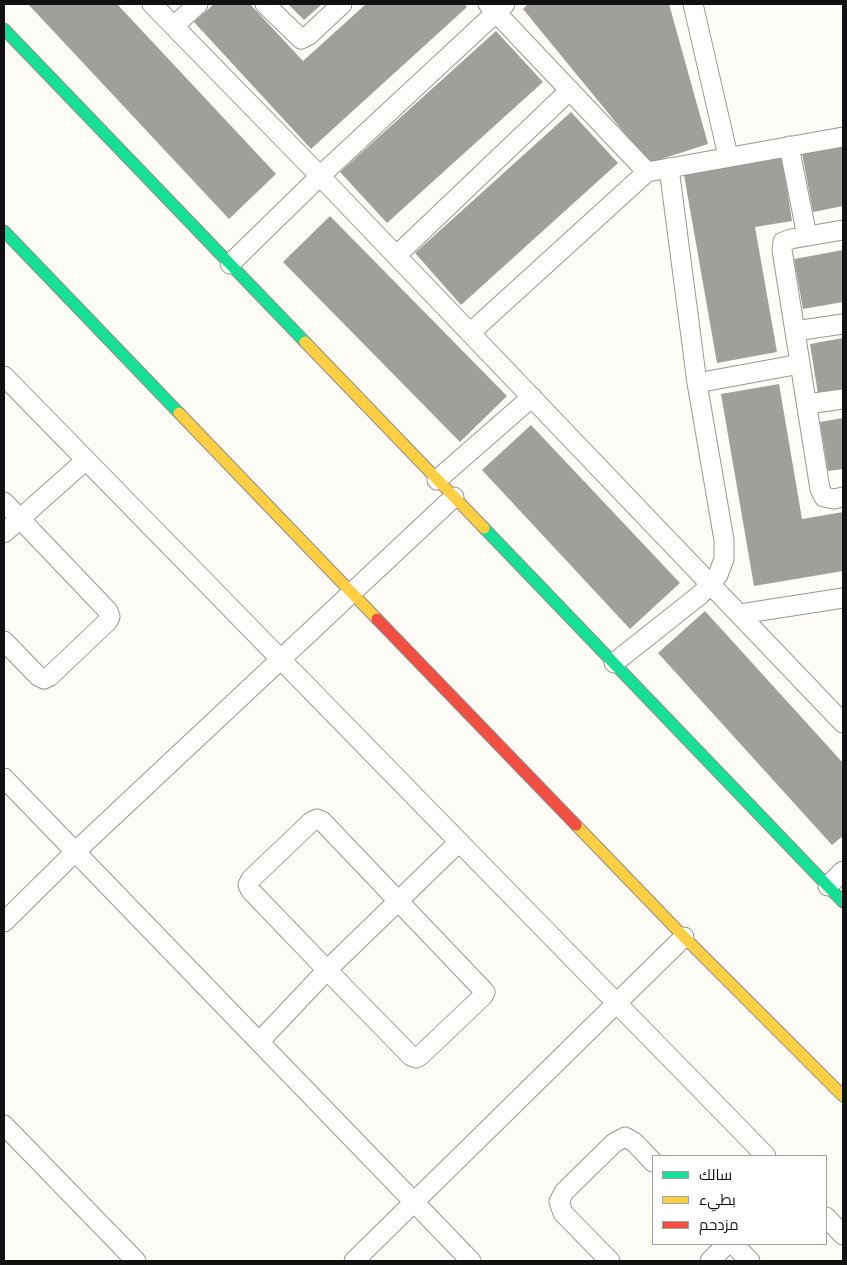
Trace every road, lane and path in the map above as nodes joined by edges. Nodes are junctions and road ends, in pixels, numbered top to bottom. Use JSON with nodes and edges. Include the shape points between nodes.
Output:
{"nodes":[{"id":1,"x":152,"y":4,"type":"edge"},
{"id":2,"x":198,"y":4,"type":"edge"},
{"id":3,"x":265,"y":4,"type":"edge"},
{"id":4,"x":342,"y":4,"type":"edge"},
{"id":5,"x":693,"y":4,"type":"edge"},
{"id":6,"x":496,"y":7,"type":"edge"},
{"id":7,"x":174,"y":26,"type":"junction"},
{"id":8,"x":4,"y":29,"type":"edge"},
{"id":9,"x":570,"y":90,"type":"junction"},
{"id":10,"x":843,"y":137,"type":"edge"},
{"id":11,"x":790,"y":146,"type":"junction"},
{"id":12,"x":728,"y":156,"type":"junction"},
{"id":13,"x":669,"y":168,"type":"junction"},
{"id":14,"x":647,"y":172,"type":"junction"},
{"id":15,"x":320,"y":176,"type":"junction"},
{"id":16,"x":843,"y":230,"type":"edge"},
{"id":17,"x":4,"y":231,"type":"edge"},
{"id":18,"x":807,"y":236,"type":"junction"},
{"id":19,"x":397,"y":255,"type":"junction"},
{"id":20,"x":230,"y":264,"type":"junction"},
{"id":21,"x":843,"y":324,"type":"edge"},
{"id":22,"x":795,"y":331,"type":"junction"},
{"id":23,"x":470,"y":333,"type":"junction"},
{"id":24,"x":800,"y":364,"type":"junction"},
{"id":25,"x":4,"y":376,"type":"edge"},
{"id":26,"x":698,"y":383,"type":"junction"},
{"id":27,"x":532,"y":397,"type":"junction"},
{"id":28,"x":843,"y":398,"type":"edge"},
{"id":29,"x":807,"y":404,"type":"junction"},
{"id":30,"x":86,"y":460,"type":"junction"},
{"id":31,"x":437,"y":480,"type":"junction"},
{"id":32,"x":454,"y":497,"type":"junction"},
{"id":33,"x":843,"y":497,"type":"edge"},
{"id":34,"x":4,"y":502,"type":"edge"},
{"id":35,"x":20,"y":519,"type":"junction"},
{"id":36,"x":4,"y":533,"type":"edge"},
{"id":37,"x":711,"y":584,"type":"junction"},
{"id":38,"x":352,"y":593,"type":"junction"},
{"id":39,"x":843,"y":598,"type":"edge"},
{"id":40,"x":740,"y":614,"type":"junction"},
{"id":41,"x":4,"y":641,"type":"edge"},
{"id":42,"x":281,"y":660,"type":"junction"},
{"id":43,"x":614,"y":663,"type":"junction"},
{"id":44,"x":843,"y":723,"type":"edge"},
{"id":45,"x":4,"y":778,"type":"edge"},
{"id":46,"x":459,"y":842,"type":"junction"},
{"id":47,"x":75,"y":852,"type":"junction"},
{"id":48,"x":843,"y":871,"type":"edge"},
{"id":49,"x":828,"y":886,"type":"junction"},
{"id":50,"x":399,"y":901,"type":"junction"},
{"id":51,"x":843,"y":902,"type":"edge"},
{"id":52,"x":4,"y":922,"type":"edge"},
{"id":53,"x":684,"y":937,"type":"junction"},
{"id":54,"x":327,"y":970,"type":"junction"},
{"id":55,"x":616,"y":1003,"type":"junction"},
{"id":56,"x":259,"y":1042,"type":"junction"},
{"id":57,"x":843,"y":1096,"type":"edge"},
{"id":58,"x":4,"y":1125,"type":"edge"},
{"id":59,"x":765,"y":1155,"type":"edge"},
{"id":60,"x":652,"y":1161,"type":"edge"},
{"id":61,"x":414,"y":1202,"type":"junction"},
{"id":62,"x":827,"y":1218,"type":"edge"},
{"id":63,"x":843,"y":1235,"type":"edge"},
{"id":64,"x":726,"y":1245,"type":"edge"},
{"id":65,"x":734,"y":1245,"type":"edge"},
{"id":66,"x":136,"y":1261,"type":"edge"},
{"id":67,"x":354,"y":1261,"type":"edge"},
{"id":68,"x":471,"y":1261,"type":"edge"},
{"id":69,"x":610,"y":1261,"type":"edge"},
{"id":70,"x":710,"y":1261,"type":"edge"},
{"id":71,"x":750,"y":1261,"type":"edge"}],
"edges":[{"from":1,"to":7,"type":"street"},
{"from":2,"to":7,"type":"street"},
{"from":3,"to":4,"type":"street","via":[[301,39]]},
{"from":5,"to":12,"type":"street"},
{"from":6,"to":9,"type":"street"},
{"from":6,"to":15,"type":"street"},
{"from":7,"to":15,"type":"street"},
{"from":8,"to":20,"type":"street"},
{"from":9,"to":14,"type":"street"},
{"from":9,"to":19,"type":"street"},
{"from":10,"to":11,"type":"street"},
{"from":11,"to":12,"type":"street"},
{"from":11,"to":18,"type":"street"},
{"from":12,"to":13,"type":"street"},
{"from":13,"to":14,"type":"street"},
{"from":13,"to":26,"type":"street"},
{"from":14,"to":23,"type":"street"},
{"from":15,"to":19,"type":"street"},
{"from":15,"to":20,"type":"street"},
{"from":16,"to":18,"type":"street"},
{"from":17,"to":38,"type":"street"},
{"from":18,"to":22,"type":"street","via":[[783,242]]},
{"from":19,"to":23,"type":"street"},
{"from":20,"to":31,"type":"street"},
{"from":21,"to":22,"type":"street"},
{"from":22,"to":24,"type":"street"},
{"from":23,"to":27,"type":"street"},
{"from":24,"to":26,"type":"street"},
{"from":24,"to":29,"type":"street"},
{"from":25,"to":30,"type":"street"},
{"from":26,"to":37,"type":"street","via":[[724,540],[724,559]]},
{"from":27,"to":31,"type":"street"},
{"from":27,"to":37,"type":"street"},
{"from":28,"to":29,"type":"street"},
{"from":29,"to":33,"type":"street","via":[[820,489],[824,497]]},
{"from":30,"to":35,"type":"street"},
{"from":30,"to":42,"type":"street"},
{"from":31,"to":32,"type":"street"},
{"from":32,"to":38,"type":"street"},
{"from":32,"to":43,"type":"street"},
{"from":34,"to":35,"type":"street"},
{"from":35,"to":36,"type":"street"},
{"from":35,"to":41,"type":"street","via":[[108,611],[110,617],[65,663],[44,679]]},
{"from":37,"to":40,"type":"street"},
{"from":37,"to":43,"type":"street"},
{"from":38,"to":42,"type":"street"},
{"from":38,"to":53,"type":"street"},
{"from":39,"to":40,"type":"street"},
{"from":40,"to":44,"type":"street"},
{"from":42,"to":46,"type":"street"},
{"from":42,"to":47,"type":"street"},
{"from":43,"to":49,"type":"street"},
{"from":45,"to":47,"type":"street"},
{"from":46,"to":50,"type":"street"},
{"from":46,"to":55,"type":"street"},
{"from":47,"to":52,"type":"street"},
{"from":47,"to":56,"type":"street"},
{"from":48,"to":49,"type":"street"},
{"from":49,"to":51,"type":"street"},
{"from":50,"to":54,"type":"street"},
{"from":50,"to":54,"type":"street","via":[[316,819],[251,879],[248,884],[251,890]]},
{"from":50,"to":54,"type":"street","via":[[483,988],[483,996],[416,1058]]},
{"from":53,"to":55,"type":"street"},
{"from":53,"to":57,"type":"street"},
{"from":54,"to":56,"type":"street"},
{"from":55,"to":59,"type":"street"},
{"from":55,"to":61,"type":"street"},
{"from":56,"to":61,"type":"street"},
{"from":58,"to":66,"type":"street"},
{"from":60,"to":69,"type":"street","via":[[625,1137],[614,1143],[564,1192],[559,1202],[563,1213]]},
{"from":61,"to":67,"type":"street"},
{"from":61,"to":68,"type":"street"},
{"from":62,"to":63,"type":"street"},
{"from":64,"to":70,"type":"street"},
{"from":65,"to":71,"type":"street"}]}
